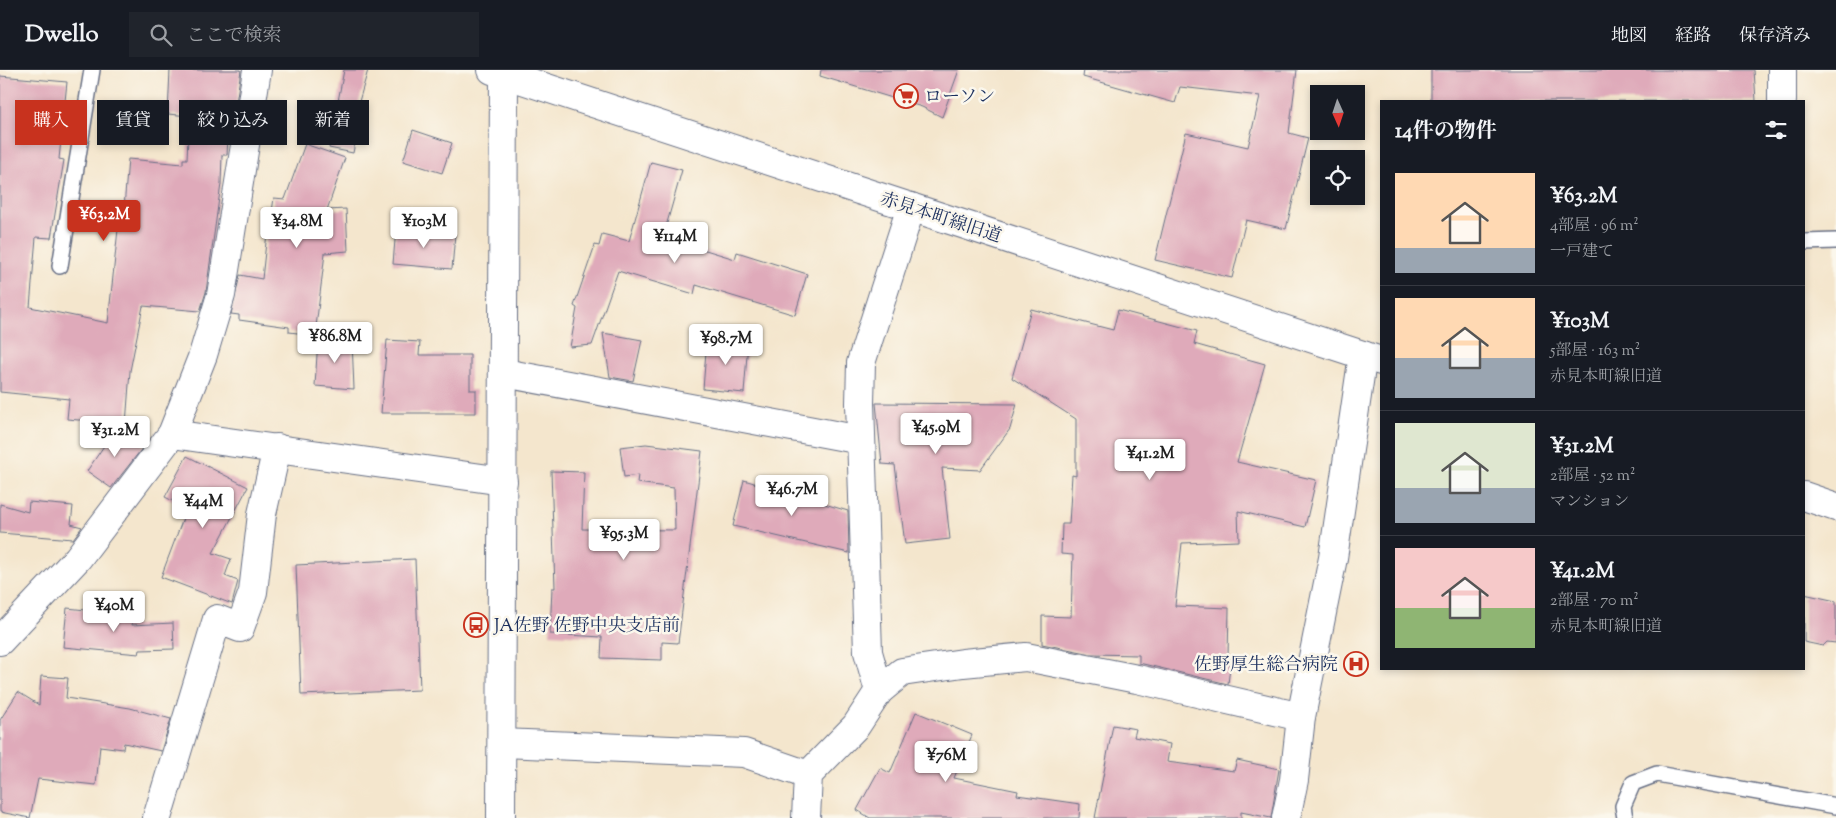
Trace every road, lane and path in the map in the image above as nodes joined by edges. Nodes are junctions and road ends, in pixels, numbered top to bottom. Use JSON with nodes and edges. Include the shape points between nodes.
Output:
{"nodes":[{"id":1,"x":92,"y":70,"type":"edge"},
{"id":2,"x":257,"y":70,"type":"edge"},
{"id":3,"x":1782,"y":70,"type":"edge"},
{"id":4,"x":500,"y":71,"type":"edge"},
{"id":5,"x":1782,"y":100,"type":"edge"},
{"id":6,"x":911,"y":207,"type":"junction"},
{"id":7,"x":1805,"y":242,"type":"edge"},
{"id":8,"x":1836,"y":242,"type":"edge"},
{"id":9,"x":60,"y":266,"type":"dead end"},
{"id":10,"x":1372,"y":358,"type":"edge"},
{"id":11,"x":504,"y":373,"type":"junction"},
{"id":12,"x":172,"y":434,"type":"junction"},
{"id":13,"x":861,"y":440,"type":"junction"},
{"id":14,"x":277,"y":448,"type":"junction"},
{"id":15,"x":503,"y":480,"type":"junction"},
{"id":16,"x":1805,"y":496,"type":"edge"},
{"id":17,"x":1836,"y":507,"type":"edge"},
{"id":18,"x":0,"y":641,"type":"edge"},
{"id":19,"x":879,"y":691,"type":"junction"},
{"id":20,"x":1301,"y":717,"type":"junction"},
{"id":21,"x":502,"y":743,"type":"junction"},
{"id":22,"x":808,"y":775,"type":"junction"},
{"id":23,"x":1836,"y":806,"type":"edge"},
{"id":24,"x":157,"y":818,"type":"edge"},
{"id":25,"x":501,"y":818,"type":"edge"},
{"id":26,"x":806,"y":818,"type":"edge"},
{"id":27,"x":1286,"y":818,"type":"edge"},
{"id":28,"x":1625,"y":818,"type":"edge"}],
"edges":[{"from":1,"to":9,"type":"lane"},
{"from":2,"to":12,"type":"street","via":[[221,295],[203,355]]},
{"from":3,"to":5,"type":"street"},
{"from":4,"to":6,"type":"street","name":"赤見本町線旧道"},
{"from":4,"to":11,"type":"street"},
{"from":6,"to":10,"type":"street","name":"赤見本町線旧道"},
{"from":6,"to":13,"type":"street","via":[[862,363]]},
{"from":7,"to":8,"type":"lane"},
{"from":10,"to":20,"type":"street"},
{"from":11,"to":13,"type":"street"},
{"from":11,"to":15,"type":"street"},
{"from":12,"to":14,"type":"street"},
{"from":12,"to":18,"type":"street","via":[[78,558]]},
{"from":13,"to":19,"type":"street","via":[[868,652]]},
{"from":14,"to":15,"type":"street"},
{"from":14,"to":24,"type":"street","via":[[262,514],[253,592],[240,628],[217,619]]},
{"from":15,"to":21,"type":"street"},
{"from":16,"to":17,"type":"street"},
{"from":19,"to":20,"type":"street","via":[[902,672],[1026,657]]},
{"from":19,"to":22,"type":"street","via":[[856,726]]},
{"from":20,"to":27,"type":"street"},
{"from":21,"to":22,"type":"street","via":[[744,753]]},
{"from":21,"to":25,"type":"street"},
{"from":22,"to":26,"type":"street"},
{"from":23,"to":28,"type":"lane","via":[[1656,774],[1633,783],[1623,806]]}]}
